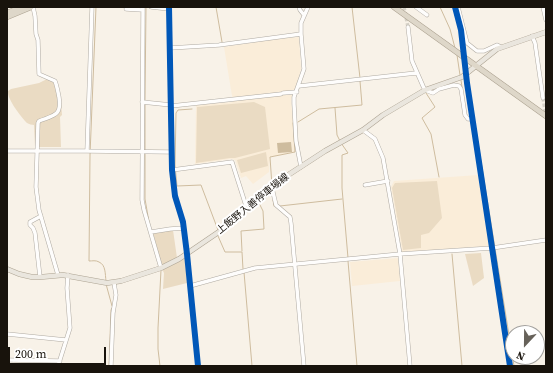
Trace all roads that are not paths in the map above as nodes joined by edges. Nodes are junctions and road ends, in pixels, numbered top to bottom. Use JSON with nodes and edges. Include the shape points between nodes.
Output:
{"nodes":[{"id":1,"x":22,"y":7,"type":"edge"},
{"id":2,"x":32,"y":7,"type":"edge"},
{"id":3,"x":92,"y":7,"type":"edge"},
{"id":4,"x":151,"y":7,"type":"edge"},
{"id":5,"x":299,"y":7,"type":"edge"},
{"id":6,"x":308,"y":7,"type":"edge"},
{"id":7,"x":394,"y":7,"type":"edge"},
{"id":8,"x":416,"y":7,"type":"edge"},
{"id":9,"x":456,"y":7,"type":"edge"},
{"id":10,"x":543,"y":7,"type":"edge"},
{"id":11,"x":143,"y":8,"type":"edge"},
{"id":12,"x":170,"y":8,"type":"edge"},
{"id":13,"x":126,"y":9,"type":"dead end"},
{"id":14,"x":7,"y":13,"type":"edge"},
{"id":15,"x":304,"y":15,"type":"junction"},
{"id":16,"x":427,"y":16,"type":"dead end"},
{"id":17,"x":7,"y":18,"type":"edge"},
{"id":18,"x":546,"y":20,"type":"edge"},
{"id":19,"x":408,"y":27,"type":"tunnel mouth"},
{"id":20,"x":461,"y":30,"type":"tunnel mouth"},
{"id":21,"x":546,"y":32,"type":"edge"},
{"id":22,"x":301,"y":34,"type":"junction"},
{"id":23,"x":532,"y":36,"type":"junction"},
{"id":24,"x":501,"y":47,"type":"junction"},
{"id":25,"x":170,"y":48,"type":"junction"},
{"id":26,"x":475,"y":66,"type":"junction"},
{"id":27,"x":416,"y":73,"type":"junction"},
{"id":28,"x":467,"y":83,"type":"tunnel mouth"},
{"id":29,"x":299,"y":86,"type":"junction"},
{"id":30,"x":425,"y":90,"type":"junction"},
{"id":31,"x":296,"y":92,"type":"junction"},
{"id":32,"x":543,"y":98,"type":"dead end"},
{"id":33,"x":142,"y":102,"type":"junction"},
{"id":34,"x":171,"y":105,"type":"junction"},
{"id":35,"x":546,"y":116,"type":"edge"},
{"id":36,"x":472,"y":119,"type":"junction"},
{"id":37,"x":363,"y":130,"type":"junction"},
{"id":38,"x":7,"y":151,"type":"edge"},
{"id":39,"x":37,"y":151,"type":"junction"},
{"id":40,"x":87,"y":151,"type":"junction"},
{"id":41,"x":142,"y":152,"type":"junction"},
{"id":42,"x":171,"y":152,"type":"junction"},
{"id":43,"x":301,"y":167,"type":"junction"},
{"id":44,"x":172,"y":170,"type":"junction"},
{"id":45,"x":388,"y":181,"type":"junction"},
{"id":46,"x":365,"y":185,"type":"dead end"},
{"id":47,"x":272,"y":188,"type":"junction"},
{"id":48,"x":247,"y":209,"type":"junction"},
{"id":49,"x":41,"y":216,"type":"junction"},
{"id":50,"x":183,"y":228,"type":"junction"},
{"id":51,"x":151,"y":232,"type":"junction"},
{"id":52,"x":546,"y":240,"type":"edge"},
{"id":53,"x":492,"y":248,"type":"junction"},
{"id":54,"x":187,"y":254,"type":"junction"},
{"id":55,"x":400,"y":254,"type":"junction"},
{"id":56,"x":295,"y":264,"type":"junction"},
{"id":57,"x":161,"y":268,"type":"junction"},
{"id":58,"x":7,"y":269,"type":"edge"},
{"id":59,"x":58,"y":274,"type":"junction"},
{"id":60,"x":68,"y":275,"type":"junction"},
{"id":61,"x":40,"y":278,"type":"junction"},
{"id":62,"x":114,"y":283,"type":"junction"},
{"id":63,"x":190,"y":286,"type":"junction"},
{"id":64,"x":7,"y":334,"type":"edge"},
{"id":65,"x":66,"y":340,"type":"junction"},
{"id":66,"x":7,"y":360,"type":"edge"},
{"id":67,"x":38,"y":360,"type":"junction"},
{"id":68,"x":48,"y":360,"type":"junction"},
{"id":69,"x":60,"y":361,"type":"junction"},
{"id":70,"x":35,"y":366,"type":"edge"},
{"id":71,"x":46,"y":366,"type":"edge"},
{"id":72,"x":58,"y":366,"type":"edge"},
{"id":73,"x":111,"y":366,"type":"edge"},
{"id":74,"x":198,"y":366,"type":"edge"},
{"id":75,"x":304,"y":366,"type":"edge"},
{"id":76,"x":410,"y":366,"type":"edge"},
{"id":77,"x":510,"y":366,"type":"edge"}],
"edges":[{"from":1,"to":14,"type":"highway"},
{"from":2,"to":17,"type":"highway"},
{"from":2,"to":39,"type":"street","via":[[38,40],[39,74],[54,81],[60,106],[54,115],[39,121]]},
{"from":3,"to":40,"type":"street"},
{"from":4,"to":12,"type":"street"},
{"from":5,"to":15,"type":"street"},
{"from":6,"to":15,"type":"street"},
{"from":7,"to":26,"type":"highway"},
{"from":8,"to":16,"type":"street"},
{"from":9,"to":20,"type":"street"},
{"from":9,"to":24,"type":"street","via":[[467,43],[477,51],[484,52],[498,45]]},
{"from":10,"to":18,"type":"street"},
{"from":11,"to":13,"type":"street"},
{"from":11,"to":33,"type":"street"},
{"from":12,"to":25,"type":"street"},
{"from":15,"to":22,"type":"street"},
{"from":19,"to":27,"type":"street"},
{"from":21,"to":23,"type":"main road","name":"上飯野入善停車場線"},
{"from":22,"to":25,"type":"street","via":[[219,45]]},
{"from":22,"to":29,"type":"street","via":[[304,70]]},
{"from":23,"to":24,"type":"main road","name":"上飯野入善停車場線"},
{"from":23,"to":32,"type":"street"},
{"from":24,"to":26,"type":"main road","name":"上飯野入善停車場線"},
{"from":25,"to":34,"type":"street"},
{"from":26,"to":30,"type":"main road","name":"上飯野入善停車場線","via":[[462,77]]},
{"from":26,"to":35,"type":"highway"},
{"from":27,"to":29,"type":"street"},
{"from":27,"to":30,"type":"street"},
{"from":28,"to":36,"type":"street"},
{"from":29,"to":31,"type":"street"},
{"from":30,"to":36,"type":"street","via":[[433,93],[439,89],[459,86],[465,116]]},
{"from":30,"to":37,"type":"main road","name":"上飯野入善停車場線"},
{"from":31,"to":34,"type":"street"},
{"from":31,"to":43,"type":"street","via":[[294,104]]},
{"from":33,"to":34,"type":"street"},
{"from":33,"to":41,"type":"street"},
{"from":34,"to":42,"type":"street"},
{"from":36,"to":53,"type":"street"},
{"from":37,"to":43,"type":"main road","name":"上飯野入善停車場線"},
{"from":37,"to":45,"type":"street","via":[[378,144]]},
{"from":38,"to":39,"type":"street"},
{"from":39,"to":40,"type":"street"},
{"from":39,"to":49,"type":"street","via":[[36,187]]},
{"from":40,"to":41,"type":"street"},
{"from":41,"to":42,"type":"street"},
{"from":41,"to":51,"type":"street","via":[[142,200]]},
{"from":42,"to":44,"type":"street"},
{"from":43,"to":47,"type":"main road","name":"上飯野入善停車場線"},
{"from":44,"to":48,"type":"street","via":[[232,162]]},
{"from":44,"to":50,"type":"street"},
{"from":45,"to":46,"type":"street"},
{"from":45,"to":55,"type":"street"},
{"from":47,"to":48,"type":"main road","name":"上飯野入善停車場線"},
{"from":47,"to":56,"type":"street","via":[[276,205],[290,217]]},
{"from":48,"to":54,"type":"main road","name":"上飯野入善停車場線"},
{"from":49,"to":59,"type":"street"},
{"from":49,"to":61,"type":"street","via":[[30,222],[34,233]]},
{"from":50,"to":51,"type":"street"},
{"from":50,"to":54,"type":"street"},
{"from":51,"to":57,"type":"street"},
{"from":52,"to":53,"type":"street"},
{"from":53,"to":55,"type":"street"},
{"from":53,"to":77,"type":"street"},
{"from":54,"to":57,"type":"main road","name":"上飯野入善停車場線"},
{"from":54,"to":63,"type":"street"},
{"from":55,"to":56,"type":"street"},
{"from":55,"to":76,"type":"street"},
{"from":56,"to":63,"type":"street","via":[[255,268]]},
{"from":56,"to":75,"type":"street"},
{"from":57,"to":62,"type":"main road","name":"上飯野入善停車場線"},
{"from":58,"to":61,"type":"main road","name":"上飯野入善停車場線"},
{"from":59,"to":60,"type":"main road","name":"上飯野入善停車場線"},
{"from":59,"to":61,"type":"main road","name":"上飯野入善停車場線"},
{"from":60,"to":62,"type":"main road","name":"上飯野入善停車場線"},
{"from":60,"to":65,"type":"street","via":[[70,328]]},
{"from":62,"to":73,"type":"street","via":[[116,295]]},
{"from":63,"to":74,"type":"street"},
{"from":64,"to":65,"type":"street"},
{"from":65,"to":69,"type":"street"},
{"from":66,"to":67,"type":"street"},
{"from":67,"to":68,"type":"street"},
{"from":67,"to":70,"type":"street"},
{"from":68,"to":69,"type":"street"},
{"from":68,"to":71,"type":"street"},
{"from":69,"to":72,"type":"street"}]}
